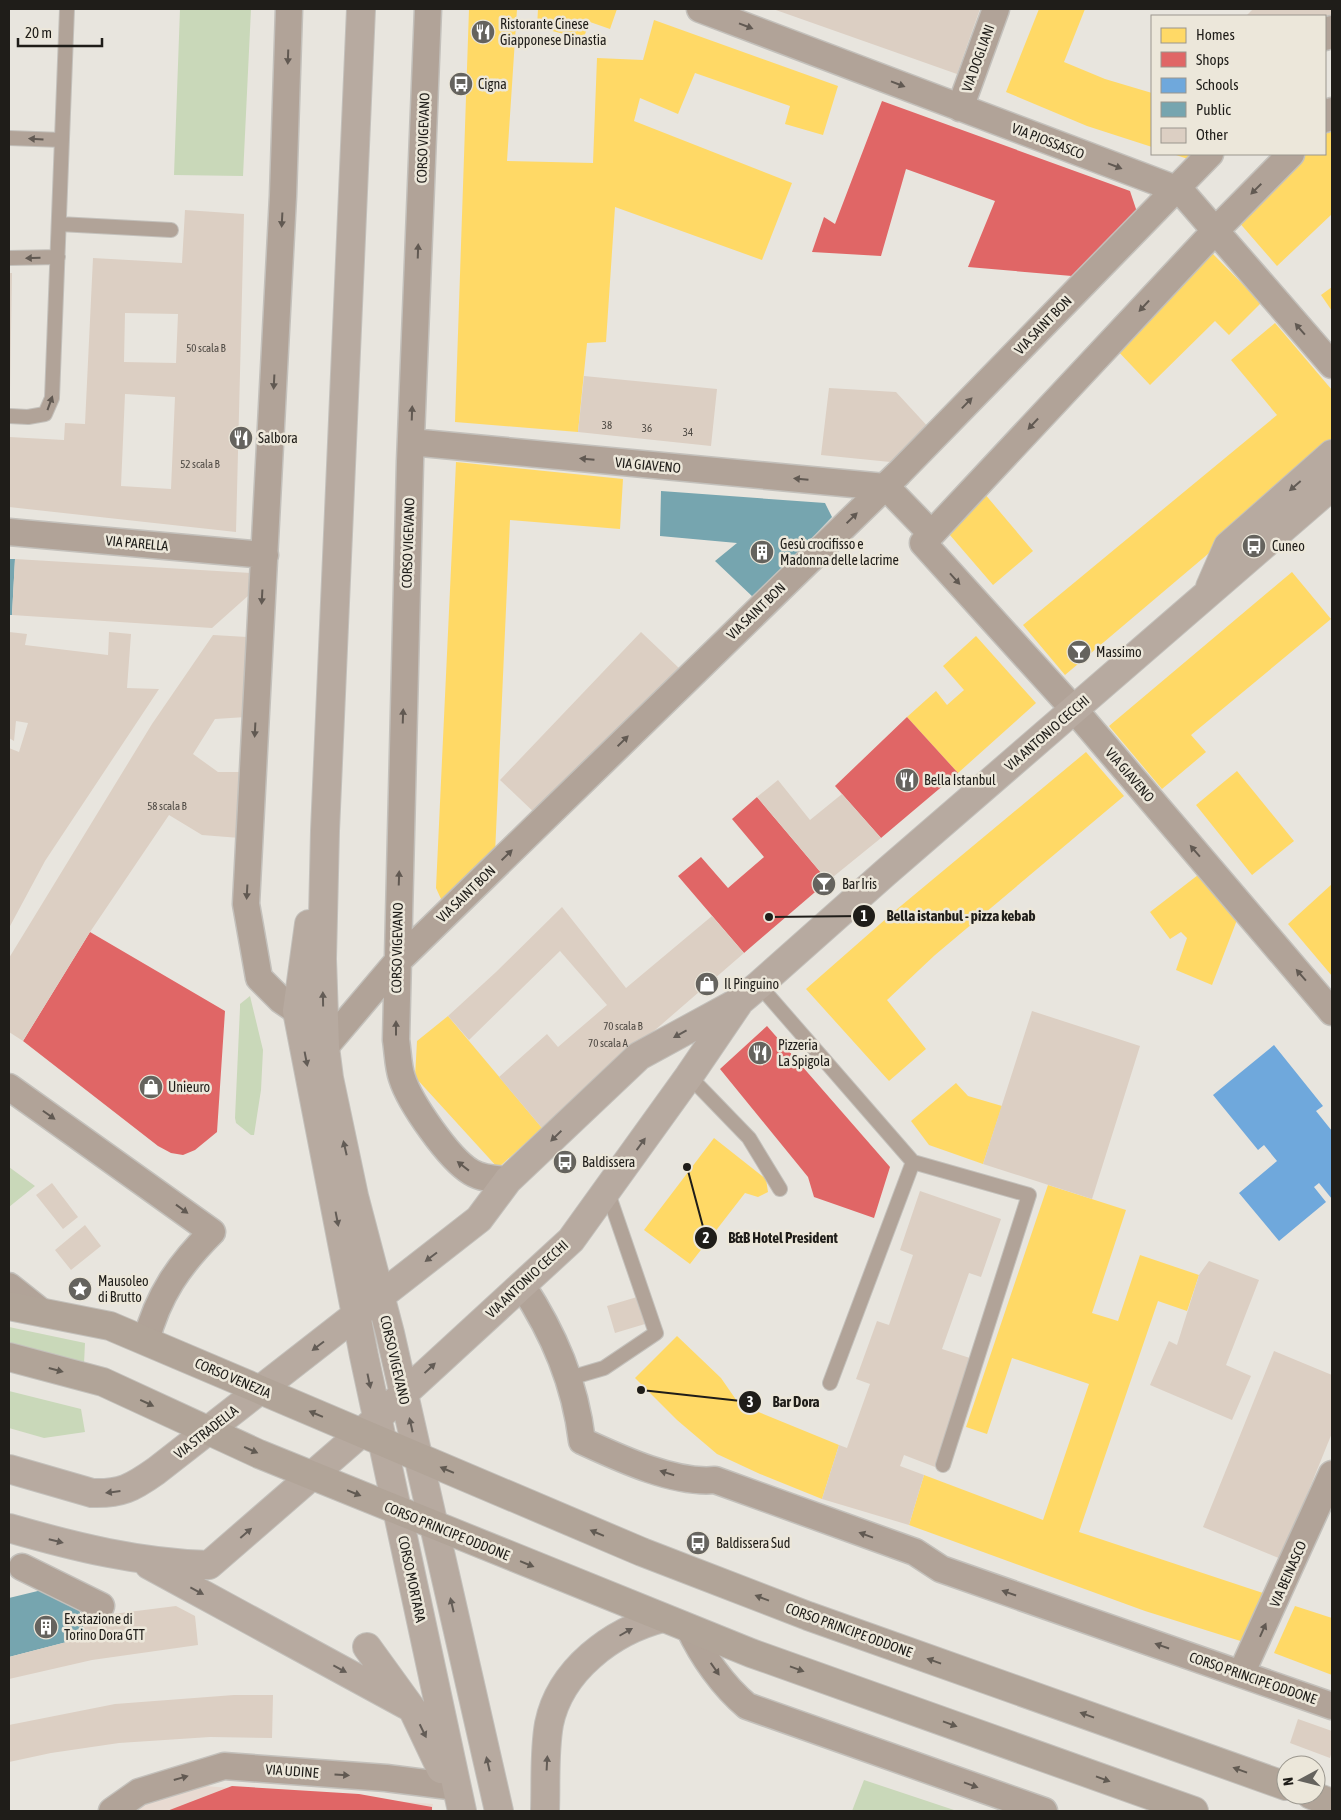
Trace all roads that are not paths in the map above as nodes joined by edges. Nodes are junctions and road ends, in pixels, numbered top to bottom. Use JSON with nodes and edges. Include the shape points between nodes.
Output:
{"nodes":[{"id":1,"x":67,"y":9,"type":"edge"},
{"id":2,"x":289,"y":9,"type":"edge"},
{"id":3,"x":362,"y":9,"type":"edge"},
{"id":4,"x":428,"y":9,"type":"edge"},
{"id":5,"x":700,"y":9,"type":"edge"},
{"id":6,"x":996,"y":9,"type":"edge"},
{"id":7,"x":960,"y":108,"type":"junction"},
{"id":8,"x":9,"y":138,"type":"edge"},
{"id":9,"x":62,"y":140,"type":"junction"},
{"id":10,"x":1209,"y":155,"type":"edge"},
{"id":11,"x":1289,"y":155,"type":"edge"},
{"id":12,"x":1181,"y":193,"type":"junction"},
{"id":13,"x":59,"y":224,"type":"junction"},
{"id":14,"x":1211,"y":226,"type":"junction"},
{"id":15,"x":171,"y":230,"type":"dead end"},
{"id":16,"x":58,"y":257,"type":"junction"},
{"id":17,"x":9,"y":258,"type":"edge"},
{"id":18,"x":1332,"y":365,"type":"edge"},
{"id":19,"x":9,"y":416,"type":"edge"},
{"id":20,"x":411,"y":442,"type":"junction"},
{"id":21,"x":1332,"y":454,"type":"edge"},
{"id":22,"x":1332,"y":486,"type":"edge"},
{"id":23,"x":889,"y":491,"type":"junction"},
{"id":24,"x":9,"y":532,"type":"edge"},
{"id":25,"x":923,"y":534,"type":"junction"},
{"id":26,"x":265,"y":555,"type":"junction"},
{"id":27,"x":1206,"y":595,"type":"junction"},
{"id":28,"x":1073,"y":709,"type":"junction"},
{"id":29,"x":325,"y":839,"type":"junction"},
{"id":30,"x":396,"y":962,"type":"junction"},
{"id":31,"x":750,"y":993,"type":"junction"},
{"id":32,"x":297,"y":1011,"type":"junction"},
{"id":33,"x":1332,"y":1012,"type":"edge"},
{"id":34,"x":325,"y":1047,"type":"junction"},
{"id":35,"x":689,"y":1076,"type":"junction"},
{"id":36,"x":9,"y":1087,"type":"edge"},
{"id":37,"x":913,"y":1162,"type":"junction"},
{"id":38,"x":508,"y":1180,"type":"junction"},
{"id":39,"x":780,"y":1189,"type":"dead end"},
{"id":40,"x":607,"y":1190,"type":"junction"},
{"id":41,"x":522,"y":1285,"type":"junction"},
{"id":42,"x":9,"y":1286,"type":"edge"},
{"id":43,"x":380,"y":1296,"type":"junction"},
{"id":44,"x":9,"y":1306,"type":"edge"},
{"id":45,"x":43,"y":1313,"type":"junction"},
{"id":46,"x":356,"y":1316,"type":"junction"},
{"id":47,"x":146,"y":1341,"type":"junction"},
{"id":48,"x":9,"y":1357,"type":"edge"},
{"id":49,"x":570,"y":1378,"type":"junction"},
{"id":50,"x":830,"y":1383,"type":"dead end"},
{"id":51,"x":260,"y":1390,"type":"junction"},
{"id":52,"x":403,"y":1393,"type":"junction"},
{"id":53,"x":207,"y":1430,"type":"junction"},
{"id":54,"x":373,"y":1431,"type":"junction"},
{"id":55,"x":418,"y":1458,"type":"junction"},
{"id":56,"x":943,"y":1465,"type":"dead end"},
{"id":57,"x":9,"y":1469,"type":"edge"},
{"id":58,"x":1332,"y":1474,"type":"edge"},
{"id":59,"x":312,"y":1476,"type":"junction"},
{"id":60,"x":397,"y":1511,"type":"junction"},
{"id":61,"x":433,"y":1525,"type":"junction"},
{"id":62,"x":9,"y":1528,"type":"edge"},
{"id":63,"x":138,"y":1560,"type":"junction"},
{"id":64,"x":22,"y":1567,"type":"dead end"},
{"id":65,"x":101,"y":1606,"type":"dead end"},
{"id":66,"x":663,"y":1618,"type":"junction"},
{"id":67,"x":689,"y":1628,"type":"junction"},
{"id":68,"x":367,"y":1647,"type":"dead end"},
{"id":69,"x":1241,"y":1674,"type":"junction"},
{"id":70,"x":1332,"y":1706,"type":"edge"},
{"id":71,"x":410,"y":1707,"type":"junction"},
{"id":72,"x":1276,"y":1782,"type":"edge"},
{"id":73,"x":451,"y":1799,"type":"edge"},
{"id":74,"x":112,"y":1811,"type":"edge"},
{"id":75,"x":462,"y":1811,"type":"edge"},
{"id":76,"x":499,"y":1811,"type":"edge"},
{"id":77,"x":545,"y":1811,"type":"edge"},
{"id":78,"x":1044,"y":1811,"type":"edge"},
{"id":79,"x":1194,"y":1811,"type":"edge"}],
"edges":[{"from":1,"to":9,"type":"lane"},
{"from":2,"to":26,"type":"street","one_way":true,"via":[[284,188]]},
{"from":3,"to":29,"type":"main road","name":"CORSO VIGEVANO"},
{"from":20,"to":4,"type":"street","name":"CORSO VIGEVANO","one_way":true},
{"from":5,"to":7,"type":"street","name":"VIA PIOSSASCO","one_way":true},
{"from":6,"to":7,"type":"street","name":"VIA DOGLIANI"},
{"from":7,"to":12,"type":"street","name":"VIA PIOSSASCO","one_way":true},
{"from":9,"to":8,"type":"lane","one_way":true},
{"from":9,"to":13,"type":"lane"},
{"from":10,"to":12,"type":"street","name":"VIA SAINT BON"},
{"from":11,"to":14,"type":"street","one_way":true},
{"from":12,"to":14,"type":"street","name":"VIA PIOSSASCO"},
{"from":23,"to":12,"type":"street","name":"VIA SAINT BON","one_way":true},
{"from":13,"to":15,"type":"lane"},
{"from":13,"to":16,"type":"lane"},
{"from":18,"to":14,"type":"street","name":"VIA PIOSSASCO","one_way":true},
{"from":14,"to":25,"type":"street","one_way":true},
{"from":16,"to":17,"type":"lane","one_way":true},
{"from":19,"to":16,"type":"lane","one_way":true,"via":[[45,414],[52,398]]},
{"from":23,"to":20,"type":"street","name":"VIA GIAVENO","one_way":true},
{"from":30,"to":20,"type":"street","name":"CORSO VIGEVANO","one_way":true},
{"from":21,"to":27,"type":"main road","one_way":true,"via":[[1228,546]]},
{"from":22,"to":27,"type":"main road","name":"VIA ANTONIO CECCHI"},
{"from":23,"to":25,"type":"street","name":"VIA GIAVENO"},
{"from":30,"to":23,"type":"street","name":"VIA SAINT BON","one_way":true},
{"from":24,"to":26,"type":"street","name":"VIA PARELLA"},
{"from":25,"to":28,"type":"street","name":"VIA GIAVENO","one_way":true},
{"from":26,"to":32,"type":"street","one_way":true,"via":[[246,904],[259,978]]},
{"from":27,"to":28,"type":"main road","name":"VIA ANTONIO CECCHI"},
{"from":28,"to":31,"type":"main road","name":"VIA ANTONIO CECCHI"},
{"from":33,"to":28,"type":"street","name":"VIA GIAVENO","one_way":true},
{"from":29,"to":32,"type":"main road","name":"CORSO VIGEVANO","via":[[303,955]]},
{"from":34,"to":29,"type":"main road","name":"CORSO VIGEVANO","one_way":true,"via":[[322,959]]},
{"from":30,"to":34,"type":"street","name":"VIA SAINT BON"},
{"from":38,"to":30,"type":"street","name":"CORSO VIGEVANO","one_way":true,"via":[[489,1179],[458,1163],[410,1099],[401,1077],[396,1040]]},
{"from":31,"to":35,"type":"main road","name":"VIA ANTONIO CECCHI"},
{"from":31,"to":37,"type":"lane"},
{"from":31,"to":38,"type":"main road","name":"VIA ANTONIO CECCHI","one_way":true,"via":[[639,1056]]},
{"from":32,"to":46,"type":"main road","name":"CORSO VIGEVANO","one_way":true},
{"from":43,"to":34,"type":"main road","name":"CORSO VIGEVANO","one_way":true,"via":[[354,1196]]},
{"from":35,"to":39,"type":"lane","via":[[749,1138]]},
{"from":40,"to":35,"type":"main road","name":"VIA ANTONIO CECCHI","one_way":true},
{"from":36,"to":47,"type":"street","one_way":true,"via":[[212,1232],[186,1257],[166,1288]]},
{"from":37,"to":50,"type":"lane"},
{"from":37,"to":56,"type":"lane","via":[[1029,1195]]},
{"from":38,"to":43,"type":"main road","name":"VIA ANTONIO CECCHI","one_way":true,"via":[[479,1219]]},
{"from":40,"to":41,"type":"main road","name":"VIA ANTONIO CECCHI","via":[[571,1240]]},
{"from":40,"to":49,"type":"lane","via":[[656,1333],[604,1368]]},
{"from":41,"to":49,"type":"street","via":[[547,1326]]},
{"from":52,"to":41,"type":"main road","name":"VIA ANTONIO CECCHI","one_way":true},
{"from":42,"to":45,"type":"street","name":"CORSO VENEZIA"},
{"from":43,"to":46,"type":"main road","name":"VIA STRADELLA"},
{"from":43,"to":52,"type":"main road","name":"CORSO VIGEVANO"},
{"from":44,"to":45,"type":"main road","name":"CORSO VENEZIA"},
{"from":45,"to":47,"type":"main road","name":"CORSO VENEZIA","via":[[110,1326]]},
{"from":46,"to":51,"type":"main road","name":"VIA STRADELLA","one_way":true},
{"from":46,"to":54,"type":"main road","name":"CORSO MORTARA","one_way":true},
{"from":47,"to":51,"type":"main road","name":"CORSO VENEZIA"},
{"from":48,"to":53,"type":"main road","one_way":true,"via":[[103,1382]]},
{"from":69,"to":49,"type":"street","name":"CORSO PRINCIPE ODDONE","one_way":true,"via":[[941,1569],[915,1552],[715,1480],[691,1480],[582,1441]]},
{"from":51,"to":53,"type":"main road","name":"VIA STRADELLA"},
{"from":54,"to":51,"type":"main road","name":"CORSO VENEZIA","one_way":true},
{"from":52,"to":54,"type":"main road","name":"VIA ANTONIO CECCHI"},
{"from":55,"to":52,"type":"main road","name":"CORSO VIGEVANO","one_way":true},
{"from":53,"to":57,"type":"main road","name":"VIA STRADELLA","one_way":true,"via":[[126,1491],[92,1493]]},
{"from":53,"to":59,"type":"main road","name":"CORSO PRINCIPE ODDONE","one_way":true},
{"from":54,"to":55,"type":"main road","name":"CORSO VENEZIA"},
{"from":54,"to":59,"type":"main road","name":"VIA ANTONIO CECCHI"},
{"from":54,"to":60,"type":"main road","name":"CORSO MORTARA"},
{"from":55,"to":61,"type":"main road","name":"CORSO VIGEVANO"},
{"from":72,"to":55,"type":"main road","name":"CORSO PRINCIPE ODDONE","one_way":true,"via":[[808,1616],[642,1552]]},
{"from":69,"to":58,"type":"street","name":"VIA BEINASCO","one_way":true},
{"from":59,"to":60,"type":"main road","name":"CORSO PRINCIPE ODDONE","one_way":true},
{"from":63,"to":59,"type":"main road","one_way":true,"via":[[209,1564]]},
{"from":60,"to":61,"type":"main road","name":"CORSO PRINCIPE ODDONE"},
{"from":60,"to":75,"type":"main road","name":"CORSO MORTARA"},
{"from":61,"to":66,"type":"main road","name":"CORSO PRINCIPE ODDONE","one_way":true},
{"from":76,"to":61,"type":"main road","one_way":true},
{"from":62,"to":63,"type":"main road","one_way":true},
{"from":63,"to":71,"type":"main road","one_way":true},
{"from":64,"to":65,"type":"street"},
{"from":66,"to":67,"type":"main road","name":"CORSO PRINCIPE ODDONE"},
{"from":77,"to":66,"type":"main road","one_way":true,"via":[[549,1723],[560,1693],[580,1664],[624,1632]]},
{"from":67,"to":78,"type":"street","one_way":true,"via":[[733,1694],[747,1706]]},
{"from":67,"to":79,"type":"main road","name":"CORSO PRINCIPE ODDONE","one_way":true},
{"from":68,"to":71,"type":"main road"},
{"from":69,"to":70,"type":"street","name":"CORSO PRINCIPE ODDONE"},
{"from":71,"to":73,"type":"main road","one_way":true,"via":[[434,1752]]},
{"from":74,"to":73,"type":"street","name":"VIA UDINE","one_way":true,"via":[[139,1792],[224,1766],[386,1778]]}]}
